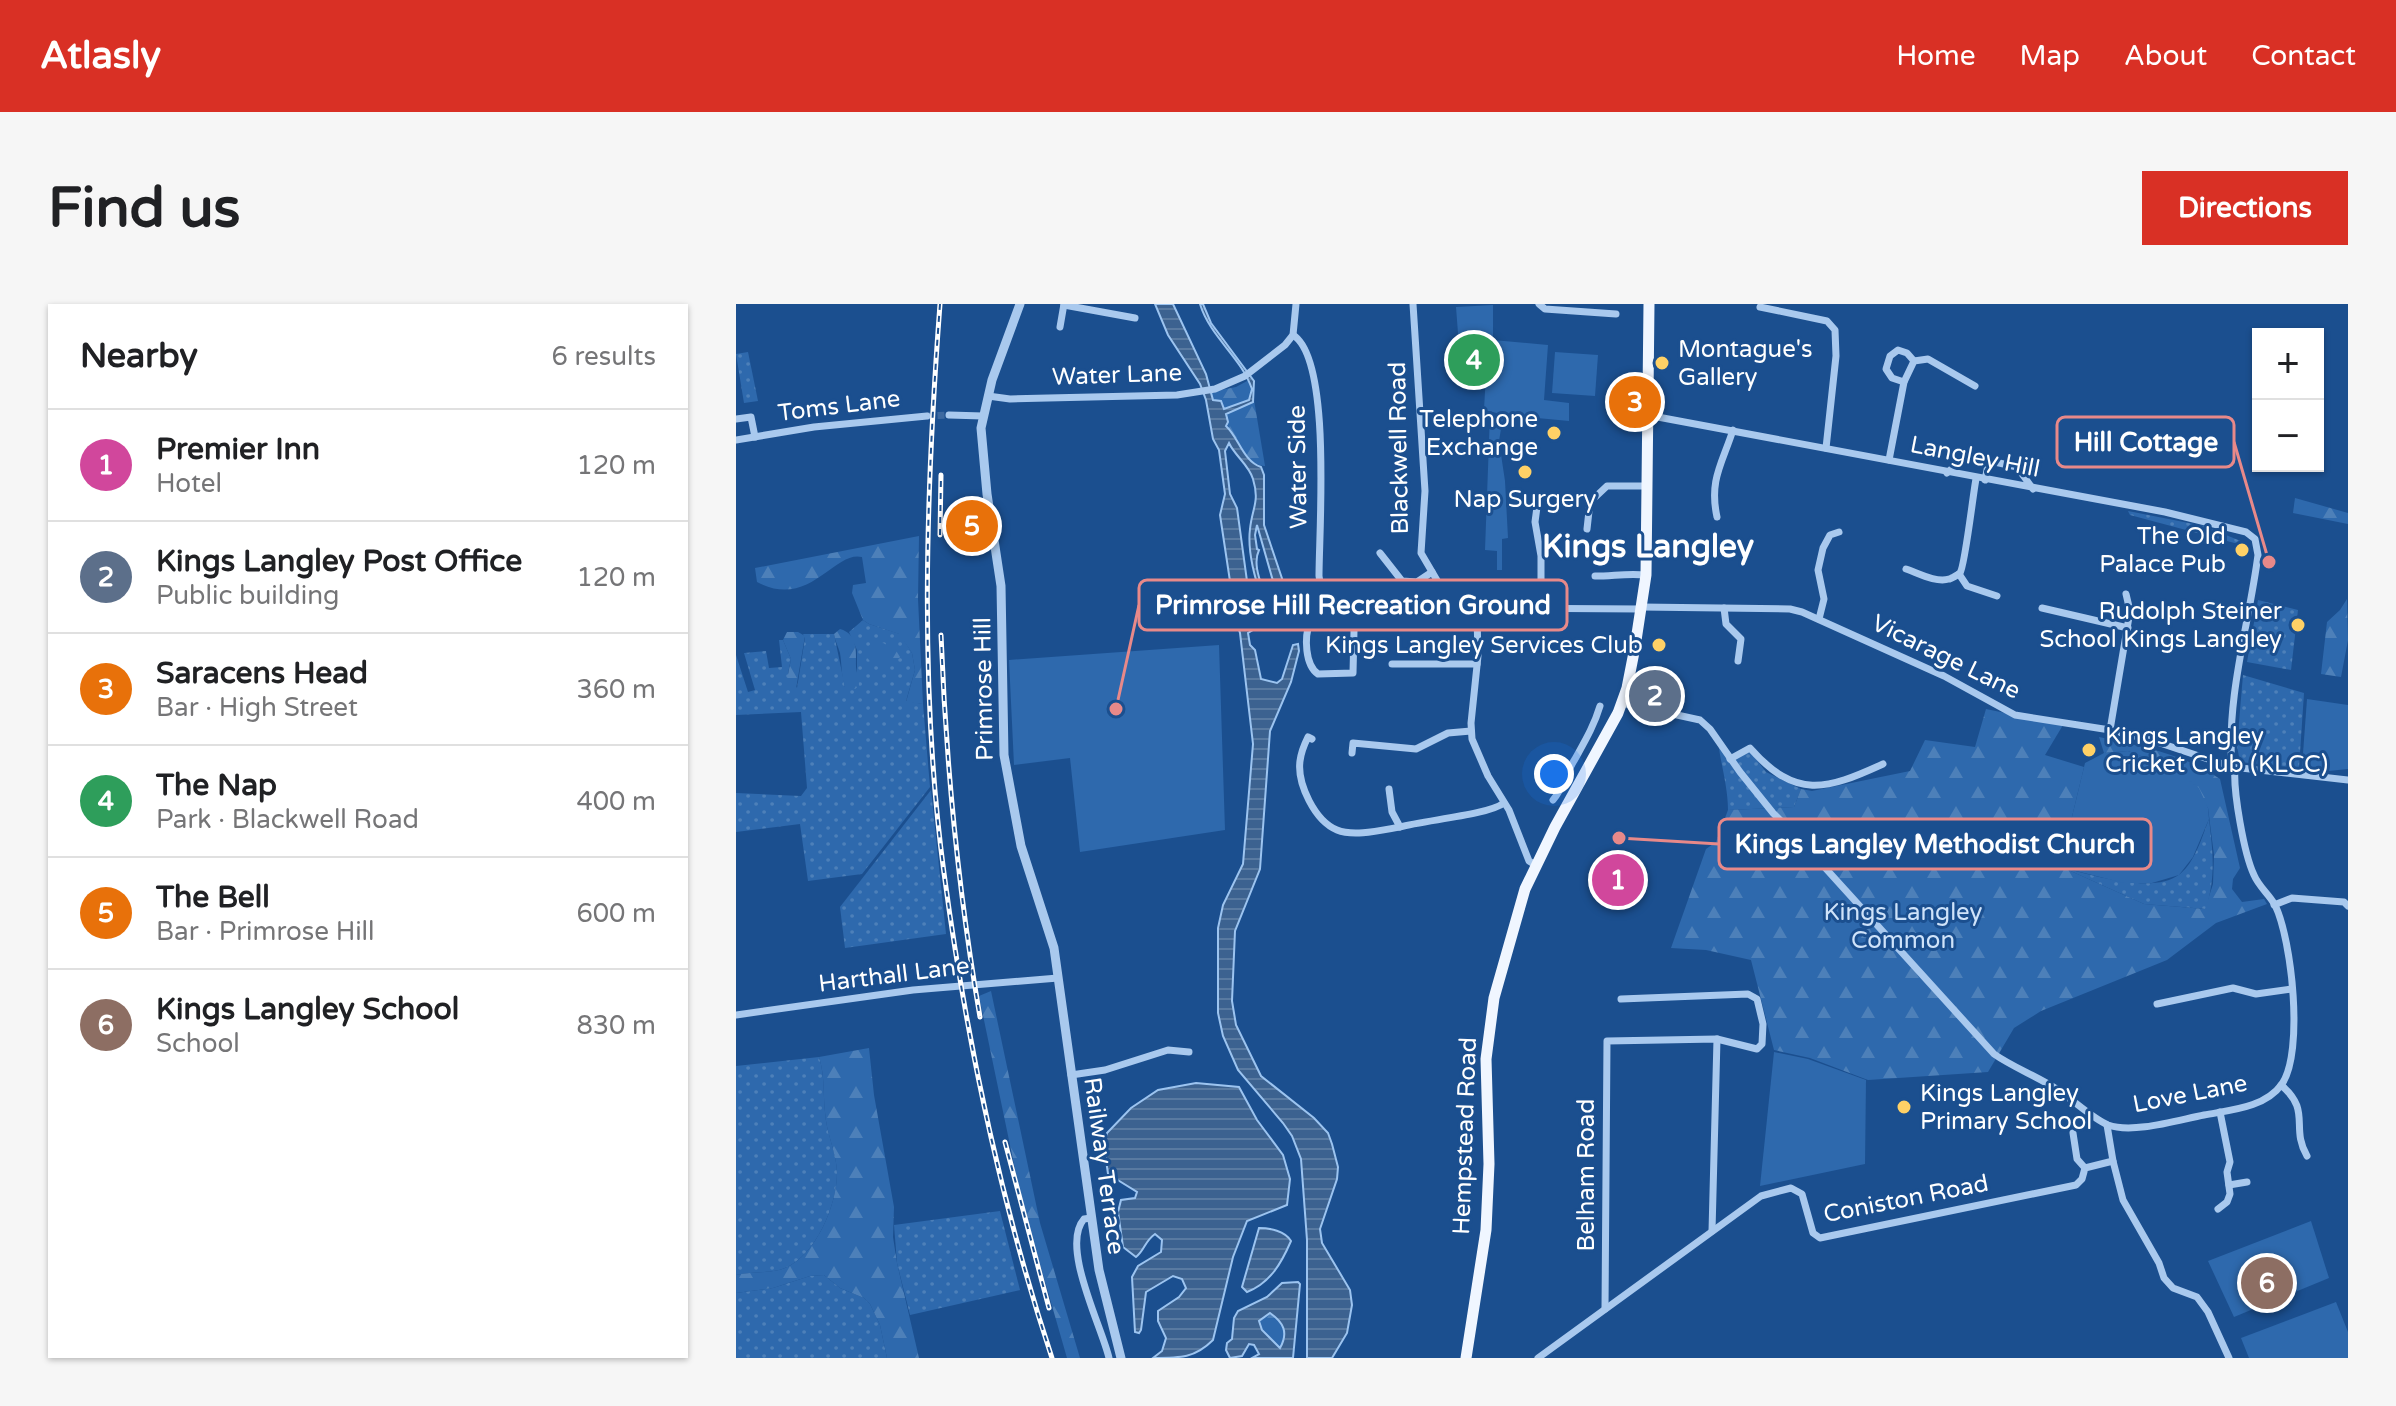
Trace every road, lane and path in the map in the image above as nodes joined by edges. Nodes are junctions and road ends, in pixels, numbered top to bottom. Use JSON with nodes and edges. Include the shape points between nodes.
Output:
{"nodes":[{"id":1,"x":1020,"y":304,"type":"edge"},
{"id":2,"x":1064,"y":304,"type":"edge"},
{"id":3,"x":1296,"y":304,"type":"edge"},
{"id":4,"x":1413,"y":304,"type":"edge"},
{"id":5,"x":1539,"y":304,"type":"edge"},
{"id":6,"x":1649,"y":304,"type":"edge"},
{"id":7,"x":1760,"y":307,"type":"dead end"},
{"id":8,"x":1616,"y":314,"type":"dead end"},
{"id":9,"x":1135,"y":318,"type":"dead end"},
{"id":10,"x":1060,"y":327,"type":"dead end"},
{"id":11,"x":1293,"y":335,"type":"junction"},
{"id":12,"x":1914,"y":361,"type":"junction"},
{"id":13,"x":1904,"y":382,"type":"junction"},
{"id":14,"x":1975,"y":386,"type":"dead end"},
{"id":15,"x":988,"y":396,"type":"junction"},
{"id":16,"x":949,"y":415,"type":"tunnel mouth"},
{"id":17,"x":1647,"y":415,"type":"junction"},
{"id":18,"x":927,"y":416,"type":"tunnel mouth"},
{"id":19,"x":983,"y":416,"type":"junction"},
{"id":20,"x":736,"y":419,"type":"edge"},
{"id":21,"x":1733,"y":430,"type":"junction"},
{"id":22,"x":755,"y":437,"type":"junction"},
{"id":23,"x":736,"y":440,"type":"edge"},
{"id":24,"x":1826,"y":448,"type":"junction"},
{"id":25,"x":1889,"y":460,"type":"junction"},
{"id":26,"x":1989,"y":460,"type":"junction"},
{"id":27,"x":1947,"y":473,"type":"junction"},
{"id":28,"x":1976,"y":479,"type":"junction"},
{"id":29,"x":1985,"y":480,"type":"junction"},
{"id":30,"x":1646,"y":486,"type":"junction"},
{"id":31,"x":2033,"y":489,"type":"junction"},
{"id":32,"x":1537,"y":507,"type":"dead end"},
{"id":33,"x":1717,"y":517,"type":"dead end"},
{"id":34,"x":1587,"y":529,"type":"dead end"},
{"id":35,"x":1839,"y":532,"type":"dead end"},
{"id":36,"x":1380,"y":553,"type":"dead end"},
{"id":37,"x":1906,"y":569,"type":"dead end"},
{"id":38,"x":1432,"y":572,"type":"junction"},
{"id":39,"x":1959,"y":574,"type":"junction"},
{"id":40,"x":1646,"y":575,"type":"junction"},
{"id":41,"x":1595,"y":576,"type":"dead end"},
{"id":42,"x":2126,"y":594,"type":"dead end"},
{"id":43,"x":1997,"y":596,"type":"dead end"},
{"id":44,"x":1329,"y":603,"type":"junction"},
{"id":45,"x":1541,"y":608,"type":"junction"},
{"id":46,"x":1641,"y":608,"type":"junction"},
{"id":47,"x":1724,"y":608,"type":"junction"},
{"id":48,"x":2042,"y":608,"type":"dead end"},
{"id":49,"x":1477,"y":616,"type":"junction"},
{"id":50,"x":1819,"y":619,"type":"junction"},
{"id":51,"x":2128,"y":628,"type":"junction"},
{"id":52,"x":1354,"y":631,"type":"dead end"},
{"id":53,"x":1738,"y":661,"type":"dead end"},
{"id":54,"x":1392,"y":664,"type":"dead end"},
{"id":55,"x":1477,"y":664,"type":"junction"},
{"id":56,"x":1622,"y":703,"type":"junction"},
{"id":57,"x":1600,"y":706,"type":"dead end"},
{"id":58,"x":2110,"y":730,"type":"junction"},
{"id":59,"x":1471,"y":731,"type":"junction"},
{"id":60,"x":1354,"y":733,"type":"dead end"},
{"id":61,"x":1308,"y":737,"type":"dead end"},
{"id":62,"x":1353,"y":743,"type":"junction"},
{"id":63,"x":1352,"y":753,"type":"dead end"},
{"id":64,"x":1576,"y":756,"type":"junction"},
{"id":65,"x":1730,"y":759,"type":"junction"},
{"id":66,"x":1590,"y":764,"type":"junction"},
{"id":67,"x":1883,"y":764,"type":"dead end"},
{"id":68,"x":2233,"y":768,"type":"junction"},
{"id":69,"x":2348,"y":780,"type":"edge"},
{"id":70,"x":1389,"y":789,"type":"dead end"},
{"id":71,"x":1553,"y":800,"type":"dead end"},
{"id":72,"x":1504,"y":803,"type":"junction"},
{"id":73,"x":1400,"y":827,"type":"junction"},
{"id":74,"x":1537,"y":866,"type":"junction"},
{"id":75,"x":2274,"y":905,"type":"junction"},
{"id":76,"x":2348,"y":906,"type":"edge"},
{"id":77,"x":1058,"y":978,"type":"junction"},
{"id":78,"x":2292,"y":989,"type":"junction"},
{"id":79,"x":1621,"y":999,"type":"dead end"},
{"id":80,"x":2157,"y":1004,"type":"dead end"},
{"id":81,"x":736,"y":1015,"type":"edge"},
{"id":82,"x":1717,"y":1039,"type":"junction"},
{"id":83,"x":1189,"y":1052,"type":"dead end"},
{"id":84,"x":1071,"y":1075,"type":"junction"},
{"id":85,"x":2281,"y":1085,"type":"junction"},
{"id":86,"x":2220,"y":1112,"type":"junction"},
{"id":87,"x":2107,"y":1125,"type":"junction"},
{"id":88,"x":2073,"y":1133,"type":"dead end"},
{"id":89,"x":2307,"y":1156,"type":"dead end"},
{"id":90,"x":2113,"y":1161,"type":"junction"},
{"id":91,"x":2085,"y":1168,"type":"junction"},
{"id":92,"x":2247,"y":1182,"type":"dead end"},
{"id":93,"x":2229,"y":1185,"type":"junction"},
{"id":94,"x":2218,"y":1209,"type":"dead end"},
{"id":95,"x":1091,"y":1218,"type":"junction"},
{"id":96,"x":1712,"y":1231,"type":"junction"},
{"id":97,"x":1605,"y":1309,"type":"junction"},
{"id":98,"x":1109,"y":1358,"type":"edge"},
{"id":99,"x":1121,"y":1358,"type":"edge"},
{"id":100,"x":1466,"y":1358,"type":"edge"},
{"id":101,"x":1538,"y":1358,"type":"edge"},
{"id":102,"x":2229,"y":1358,"type":"edge"}],
"edges":[{"from":1,"to":15,"type":"street","name":"Primrose Hill"},
{"from":2,"to":9,"type":"street"},
{"from":2,"to":10,"type":"street"},
{"from":3,"to":11,"type":"street"},
{"from":4,"to":38,"type":"street","name":"Blackwell Road","via":[[1425,491],[1421,553]]},
{"from":5,"to":8,"type":"street","via":[[1545,309]]},
{"from":6,"to":17,"type":"main road","name":"Hempstead Road"},
{"from":7,"to":24,"type":"street","via":[[1827,321],[1835,330]]},
{"from":11,"to":15,"type":"street","name":"Water Lane","via":[[1248,374],[1197,393]]},
{"from":11,"to":44,"type":"street","name":"Water Side","via":[[1306,349],[1319,406],[1319,576]]},
{"from":12,"to":13,"type":"street"},
{"from":12,"to":13,"type":"street","via":[[1898,350],[1890,356],[1886,369]]},
{"from":12,"to":14,"type":"street","via":[[1928,359]]},
{"from":13,"to":25,"type":"street"},
{"from":15,"to":19,"type":"street","name":"Primrose Hill"},
{"from":16,"to":19,"type":"street"},
{"from":17,"to":21,"type":"street","name":"Langley Hill"},
{"from":17,"to":30,"type":"main road","name":"Hempstead Road"},
{"from":18,"to":22,"type":"street","name":"Toms Lane"},
{"from":19,"to":77,"type":"street","name":"Primrose Hill","via":[[982,454],[1002,598],[1006,772]]},
{"from":20,"to":22,"type":"street","name":"Toms Lane","via":[[751,417]]},
{"from":21,"to":24,"type":"street","name":"Langley Hill"},
{"from":21,"to":33,"type":"street","via":[[1712,496]]},
{"from":22,"to":23,"type":"street","name":"Toms Lane"},
{"from":24,"to":25,"type":"street","name":"Langley Hill"},
{"from":25,"to":27,"type":"street","name":"Langley Hill"},
{"from":26,"to":27,"type":"street","via":[[1968,456]]},
{"from":26,"to":29,"type":"street"},
{"from":26,"to":31,"type":"street","via":[[2017,467]]},
{"from":27,"to":28,"type":"street","name":"Langley Hill"},
{"from":28,"to":29,"type":"street","name":"Langley Hill"},
{"from":28,"to":39,"type":"street"},
{"from":29,"to":31,"type":"street","name":"Langley Hill"},
{"from":30,"to":34,"type":"street","via":[[1607,486],[1590,502]]},
{"from":30,"to":40,"type":"main road","name":"Hempstead Road"},
{"from":31,"to":68,"type":"street","name":"Langley Hill","via":[[2192,518],[2255,539],[2258,555],[2230,743]]},
{"from":32,"to":45,"type":"street"},
{"from":35,"to":50,"type":"street","via":[[1830,535],[1823,548]]},
{"from":36,"to":38,"type":"street","via":[[1402,581],[1417,582]]},
{"from":37,"to":39,"type":"street","via":[[1936,579]]},
{"from":38,"to":49,"type":"street","name":"Blackwell Road"},
{"from":39,"to":43,"type":"street","via":[[1967,586]]},
{"from":40,"to":41,"type":"street"},
{"from":40,"to":46,"type":"main road","name":"Hempstead Road"},
{"from":42,"to":51,"type":"street"},
{"from":44,"to":49,"type":"street","name":"Vicarage Lane","via":[[1350,617],[1457,621]]},
{"from":44,"to":52,"type":"street","via":[[1310,621],[1309,666],[1318,674],[1352,676]]},
{"from":45,"to":46,"type":"street","name":"Vicarage Lane"},
{"from":45,"to":49,"type":"street","name":"Vicarage Lane","via":[[1505,608]]},
{"from":46,"to":47,"type":"street","name":"Vicarage Lane"},
{"from":46,"to":56,"type":"main road","name":"Hempstead Road"},
{"from":47,"to":50,"type":"street","name":"Vicarage Lane","via":[[1790,609]]},
{"from":47,"to":53,"type":"street","via":[[1726,624],[1741,639]]},
{"from":48,"to":51,"type":"street"},
{"from":49,"to":55,"type":"street"},
{"from":50,"to":58,"type":"street","name":"Vicarage Lane","via":[[2015,715]]},
{"from":51,"to":58,"type":"street"},
{"from":54,"to":55,"type":"street"},
{"from":55,"to":59,"type":"street"},
{"from":56,"to":65,"type":"street","via":[[1700,720]]},
{"from":56,"to":66,"type":"main road","name":"Hempstead Road"},
{"from":57,"to":64,"type":"street"},
{"from":58,"to":68,"type":"street","name":"Vicarage Lane"},
{"from":59,"to":62,"type":"street","via":[[1440,736],[1416,749]]},
{"from":59,"to":72,"type":"street"},
{"from":60,"to":62,"type":"street"},
{"from":61,"to":73,"type":"street","via":[[1300,770],[1312,805],[1326,823],[1345,832]]},
{"from":62,"to":63,"type":"street"},
{"from":64,"to":66,"type":"street"},
{"from":64,"to":71,"type":"street"},
{"from":65,"to":67,"type":"street","via":[[1750,748],[1768,768],[1811,787],[1842,783]]},
{"from":65,"to":87,"type":"street","via":[[1994,1054]]},
{"from":66,"to":74,"type":"main road","name":"Hempstead Road"},
{"from":68,"to":69,"type":"street","name":"Vicarage Lane"},
{"from":68,"to":75,"type":"street","name":"Love Lane","via":[[2253,874]]},
{"from":70,"to":73,"type":"street"},
{"from":72,"to":73,"type":"street"},
{"from":72,"to":74,"type":"street","via":[[1529,861]]},
{"from":74,"to":100,"type":"main road","name":"Hempstead Road","via":[[1525,889],[1494,998],[1486,1059],[1486,1230]]},
{"from":75,"to":76,"type":"street","via":[[2292,898]]},
{"from":75,"to":78,"type":"street","name":"Love Lane"},
{"from":77,"to":81,"type":"street","name":"Harthall Lane","via":[[913,990]]},
{"from":77,"to":84,"type":"street","name":"Railway Terrace"},
{"from":78,"to":80,"type":"street","via":[[2256,994],[2233,988]]},
{"from":78,"to":85,"type":"street","name":"Love Lane","via":[[2294,1046]]},
{"from":79,"to":82,"type":"street","via":[[1748,994],[1757,999],[1763,1024],[1757,1049]]},
{"from":82,"to":96,"type":"street"},
{"from":82,"to":97,"type":"street","name":"Belham Road","via":[[1607,1041]]},
{"from":83,"to":84,"type":"street","via":[[1168,1050]]},
{"from":84,"to":95,"type":"street","name":"Railway Terrace"},
{"from":85,"to":86,"type":"street","name":"Love Lane","via":[[2254,1105]]},
{"from":85,"to":89,"type":"street","via":[[2295,1097]]},
{"from":86,"to":87,"type":"street","name":"Love Lane","via":[[2150,1125]]},
{"from":86,"to":93,"type":"street"},
{"from":87,"to":90,"type":"street"},
{"from":88,"to":91,"type":"street","via":[[2077,1159]]},
{"from":90,"to":91,"type":"street","name":"Coniston Road"},
{"from":90,"to":102,"type":"street","via":[[2123,1200],[2164,1278],[2173,1288],[2197,1297]]},
{"from":91,"to":96,"type":"street","name":"Coniston Road","via":[[2076,1185],[1820,1238],[1813,1233],[1802,1194],[1791,1188],[1761,1196]]},
{"from":92,"to":93,"type":"street"},
{"from":93,"to":94,"type":"street","via":[[2227,1202]]},
{"from":95,"to":98,"type":"street","via":[[1078,1227],[1081,1276]]},
{"from":95,"to":99,"type":"street","name":"Railway Terrace"},
{"from":96,"to":97,"type":"street","name":"Coniston Road"},
{"from":97,"to":101,"type":"street","name":"Coniston Road"}]}
